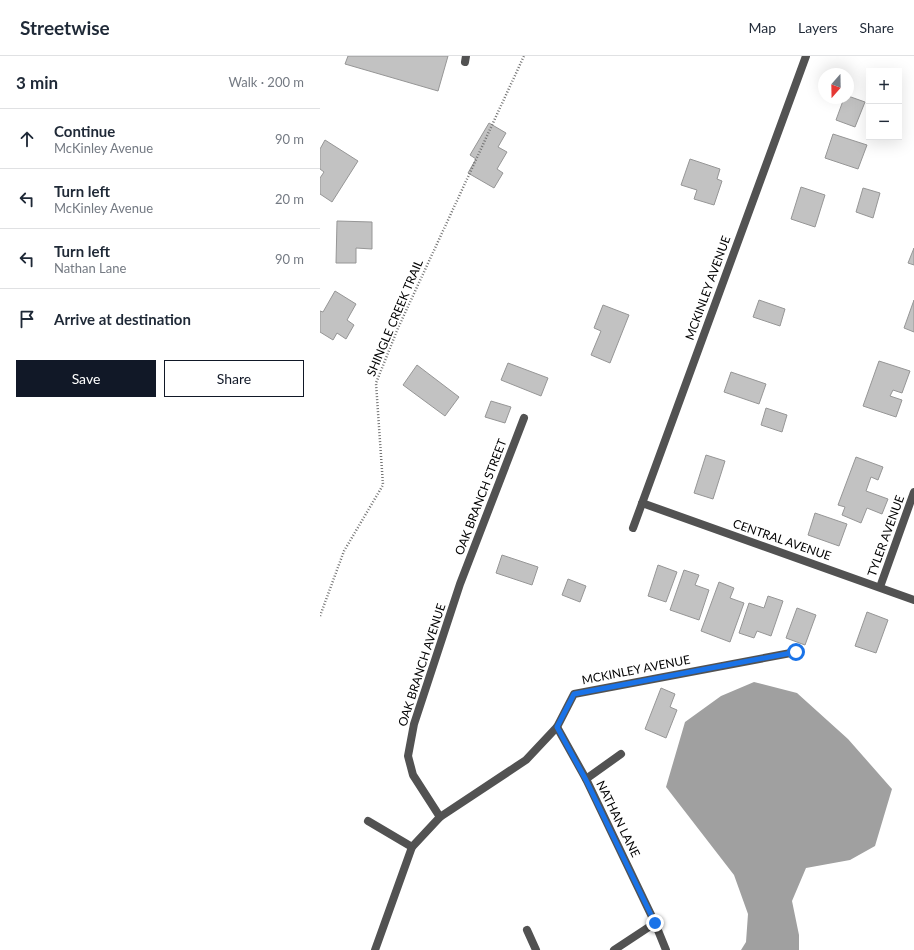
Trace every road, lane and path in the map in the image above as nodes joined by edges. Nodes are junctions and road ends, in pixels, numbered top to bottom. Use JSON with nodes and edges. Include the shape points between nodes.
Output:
{"nodes":[{"id":1,"x":524,"y":56,"type":"edge"},
{"id":2,"x":806,"y":56,"type":"edge"},
{"id":3,"x":524,"y":418,"type":"dead end"},
{"id":4,"x":914,"y":492,"type":"edge"},
{"id":5,"x":642,"y":503,"type":"junction"},
{"id":6,"x":633,"y":528,"type":"dead end"},
{"id":7,"x":460,"y":584,"type":"joint"},
{"id":8,"x":880,"y":587,"type":"junction"},
{"id":9,"x":914,"y":600,"type":"edge"},
{"id":10,"x":320,"y":616,"type":"edge"},
{"id":11,"x":796,"y":652,"type":"dead end"},
{"id":12,"x":557,"y":727,"type":"junction"},
{"id":13,"x":622,"y":754,"type":"dead end"},
{"id":14,"x":586,"y":780,"type":"junction"},
{"id":15,"x":440,"y":817,"type":"junction"},
{"id":16,"x":368,"y":821,"type":"dead end"},
{"id":17,"x":412,"y":848,"type":"junction"},
{"id":18,"x":655,"y":923,"type":"junction"},
{"id":19,"x":526,"y":930,"type":"dead end"},
{"id":20,"x":375,"y":950,"type":"edge"},
{"id":21,"x":536,"y":950,"type":"edge"},
{"id":22,"x":614,"y":950,"type":"edge"},
{"id":23,"x":666,"y":950,"type":"edge"}],
"edges":[{"from":1,"to":10,"type":"path","name":"SHINGLE CREEK TRAIL","via":[[398,328],[376,383],[383,485],[344,551]]},
{"from":2,"to":5,"type":"street","name":"MCKINLEY AVENUE"},
{"from":3,"to":7,"type":"street","name":"OAK BRANCH STREET"},
{"from":4,"to":8,"type":"street","name":"TYLER AVENUE"},
{"from":5,"to":6,"type":"street","name":"MCKINLEY AVENUE"},
{"from":5,"to":8,"type":"street","name":"CENTRAL AVENUE"},
{"from":7,"to":15,"type":"street","name":"OAK BRANCH AVENUE","via":[[414,724],[408,756],[412,775]]},
{"from":8,"to":9,"type":"street","name":"CENTRAL AVENUE"},
{"from":11,"to":12,"type":"street","name":"MCKINLEY AVENUE","via":[[574,694]]},
{"from":12,"to":14,"type":"street","name":"NATHAN LANE"},
{"from":12,"to":15,"type":"street","name":"MCKINLEY AVENUE","via":[[526,760]]},
{"from":13,"to":14,"type":"street"},
{"from":14,"to":18,"type":"street","name":"NATHAN LANE"},
{"from":15,"to":17,"type":"street","name":"MCKINLEY AVENUE"},
{"from":16,"to":17,"type":"street"},
{"from":17,"to":20,"type":"street","name":"MCKINLEY AVENUE"},
{"from":18,"to":22,"type":"street"},
{"from":18,"to":23,"type":"street","name":"NATHAN LANE"},
{"from":19,"to":21,"type":"street"}]}
